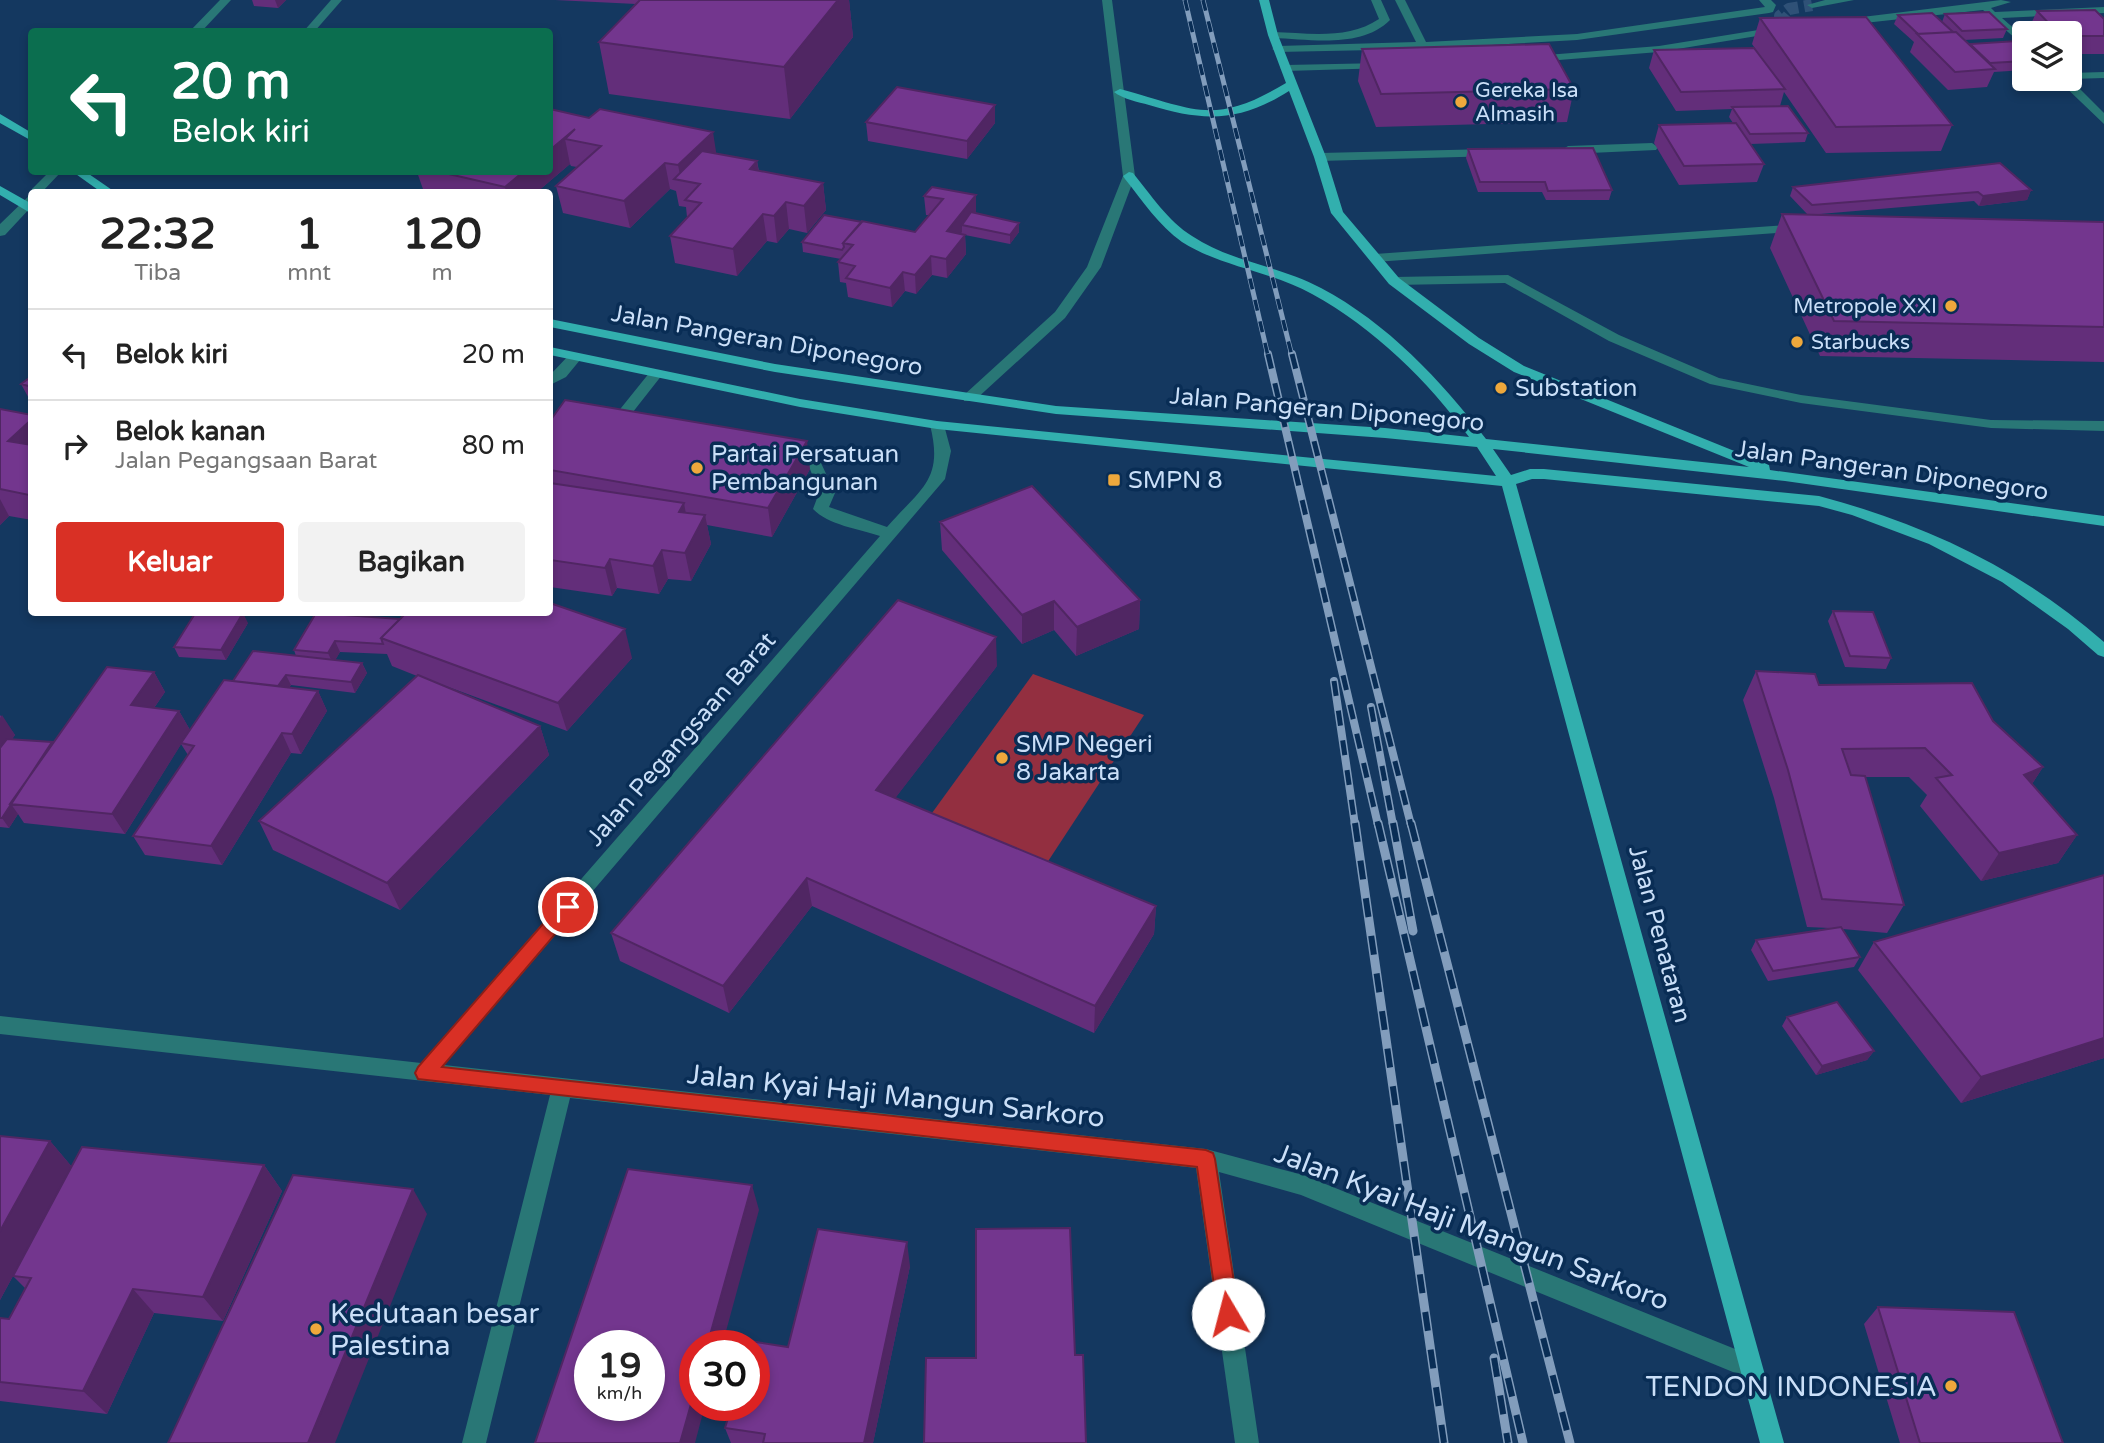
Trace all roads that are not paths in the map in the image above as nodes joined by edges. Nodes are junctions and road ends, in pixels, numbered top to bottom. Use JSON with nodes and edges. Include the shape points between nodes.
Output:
{"nodes":[{"id":1,"x":226,"y":0,"type":"edge"},
{"id":2,"x":337,"y":0,"type":"edge"},
{"id":3,"x":1107,"y":0,"type":"edge"},
{"id":4,"x":1264,"y":0,"type":"edge"},
{"id":5,"x":1377,"y":0,"type":"edge"},
{"id":6,"x":1400,"y":0,"type":"edge"},
{"id":7,"x":1764,"y":0,"type":"edge"},
{"id":8,"x":1849,"y":0,"type":"edge"},
{"id":9,"x":2006,"y":2,"type":"edge"},
{"id":10,"x":1812,"y":5,"type":"dead end"},
{"id":11,"x":2104,"y":10,"type":"edge"},
{"id":12,"x":1988,"y":11,"type":"junction"},
{"id":13,"x":1833,"y":23,"type":"edge"},
{"id":14,"x":198,"y":28,"type":"edge"},
{"id":15,"x":312,"y":28,"type":"edge"},
{"id":16,"x":1793,"y":28,"type":"tunnel mouth"},
{"id":17,"x":2012,"y":32,"type":"edge"},
{"id":18,"x":1273,"y":35,"type":"junction"},
{"id":19,"x":1423,"y":46,"type":"junction"},
{"id":20,"x":1278,"y":50,"type":"junction"},
{"id":21,"x":1517,"y":60,"type":"edge"},
{"id":22,"x":1397,"y":66,"type":"edge"},
{"id":23,"x":1286,"y":68,"type":"junction"},
{"id":24,"x":2104,"y":75,"type":"edge"},
{"id":25,"x":2082,"y":76,"type":"edge"},
{"id":26,"x":1293,"y":84,"type":"junction"},
{"id":27,"x":2075,"y":91,"type":"edge"},
{"id":28,"x":1120,"y":92,"type":"junction"},
{"id":29,"x":0,"y":118,"type":"edge"},
{"id":30,"x":2104,"y":120,"type":"edge"},
{"id":31,"x":28,"y":136,"type":"edge"},
{"id":32,"x":1652,"y":147,"type":"dead end"},
{"id":33,"x":1552,"y":151,"type":"edge"},
{"id":34,"x":1501,"y":153,"type":"edge"},
{"id":35,"x":1320,"y":157,"type":"junction"},
{"id":36,"x":52,"y":175,"type":"edge"},
{"id":37,"x":84,"y":175,"type":"edge"},
{"id":38,"x":1129,"y":176,"type":"junction"},
{"id":39,"x":39,"y":189,"type":"edge"},
{"id":40,"x":104,"y":189,"type":"edge"},
{"id":41,"x":0,"y":190,"type":"edge"},
{"id":42,"x":28,"y":204,"type":"edge"},
{"id":43,"x":28,"y":206,"type":"edge"},
{"id":44,"x":1812,"y":228,"type":"edge"},
{"id":45,"x":0,"y":232,"type":"edge"},
{"id":46,"x":1376,"y":258,"type":"junction"},
{"id":47,"x":1498,"y":264,"type":"junction"},
{"id":48,"x":1395,"y":281,"type":"junction"},
{"id":49,"x":553,"y":324,"type":"edge"},
{"id":50,"x":595,"y":333,"type":"junction"},
{"id":51,"x":553,"y":352,"type":"edge"},
{"id":52,"x":575,"y":357,"type":"junction"},
{"id":53,"x":655,"y":375,"type":"junction"},
{"id":54,"x":553,"y":379,"type":"edge"},
{"id":55,"x":968,"y":398,"type":"junction"},
{"id":56,"x":937,"y":425,"type":"junction"},
{"id":57,"x":2104,"y":425,"type":"edge"},
{"id":58,"x":643,"y":433,"type":"edge"},
{"id":59,"x":1484,"y":444,"type":"junction"},
{"id":60,"x":771,"y":455,"type":"edge"},
{"id":61,"x":1785,"y":476,"type":"junction"},
{"id":62,"x":1508,"y":482,"type":"junction"},
{"id":63,"x":1847,"y":509,"type":"junction"},
{"id":64,"x":2104,"y":521,"type":"edge"},
{"id":65,"x":891,"y":534,"type":"junction"},
{"id":66,"x":2103,"y":649,"type":"edge"},
{"id":67,"x":0,"y":1025,"type":"edge"},
{"id":68,"x":425,"y":1073,"type":"junction"},
{"id":69,"x":562,"y":1088,"type":"junction"},
{"id":70,"x":1206,"y":1159,"type":"junction"},
{"id":71,"x":1750,"y":1367,"type":"junction"},
{"id":72,"x":474,"y":1443,"type":"edge"},
{"id":73,"x":1247,"y":1443,"type":"edge"},
{"id":74,"x":1772,"y":1443,"type":"edge"}],
"edges":[{"from":1,"to":14,"type":"street"},
{"from":2,"to":15,"type":"street"},
{"from":3,"to":28,"type":"street"},
{"from":4,"to":18,"type":"main road"},
{"from":5,"to":18,"type":"street","via":[[1385,20],[1375,29],[1340,35]]},
{"from":6,"to":19,"type":"street"},
{"from":7,"to":19,"type":"street","via":[[1771,5],[1769,10],[1577,37]]},
{"from":8,"to":10,"type":"street"},
{"from":9,"to":12,"type":"street"},
{"from":11,"to":12,"type":"street"},
{"from":12,"to":13,"type":"street"},
{"from":12,"to":17,"type":"street"},
{"from":16,"to":21,"type":"street","via":[[1659,49]]},
{"from":18,"to":20,"type":"main road"},
{"from":19,"to":20,"type":"street"},
{"from":20,"to":23,"type":"main road"},
{"from":22,"to":23,"type":"street"},
{"from":23,"to":26,"type":"main road"},
{"from":24,"to":25,"type":"street"},
{"from":26,"to":28,"type":"main road","via":[[1248,109],[1216,113],[1174,110]]},
{"from":26,"to":35,"type":"main road"},
{"from":27,"to":30,"type":"street"},
{"from":28,"to":38,"type":"street"},
{"from":29,"to":31,"type":"main road"},
{"from":32,"to":33,"type":"street"},
{"from":34,"to":35,"type":"street"},
{"from":35,"to":46,"type":"main road","via":[[1337,212]]},
{"from":36,"to":39,"type":"street"},
{"from":37,"to":40,"type":"main road"},
{"from":38,"to":55,"type":"street","via":[[1094,267],[1060,315]]},
{"from":38,"to":59,"type":"main road","name":"Jalan Penataran","via":[[1171,226],[1190,240],[1315,290],[1388,338]]},
{"from":41,"to":42,"type":"main road"},
{"from":43,"to":45,"type":"street"},
{"from":44,"to":47,"type":"street"},
{"from":46,"to":47,"type":"street"},
{"from":46,"to":48,"type":"main road"},
{"from":47,"to":48,"type":"street"},
{"from":47,"to":57,"type":"street","via":[[1614,338],[1715,381],[1801,399],[1991,424]]},
{"from":48,"to":61,"type":"main road","via":[[1519,369]]},
{"from":49,"to":50,"type":"main road","name":"Jalan Pangeran Diponegoro"},
{"from":50,"to":52,"type":"main road"},
{"from":50,"to":55,"type":"main road","name":"Jalan Pangeran Diponegoro","via":[[775,368]]},
{"from":51,"to":52,"type":"main road","name":"Jalan Pangeran Diponegoro"},
{"from":52,"to":53,"type":"main road","name":"Jalan Pangeran Diponegoro"},
{"from":52,"to":54,"type":"street"},
{"from":53,"to":56,"type":"main road","name":"Jalan Pangeran Diponegoro"},
{"from":53,"to":58,"type":"street","via":[[622,416],[620,425]]},
{"from":55,"to":59,"type":"main road","name":"Jalan Pangeran Diponegoro","via":[[1056,410]]},
{"from":56,"to":62,"type":"main road","name":"Jalan Pangeran Diponegoro"},
{"from":56,"to":65,"type":"street","name":"Jalan Pegangsaan Barat","via":[[944,451],[940,476]]},
{"from":59,"to":61,"type":"main road","name":"Jalan Pangeran Diponegoro"},
{"from":59,"to":62,"type":"main road","name":"Jalan Penataran"},
{"from":60,"to":65,"type":"street","via":[[816,466],[827,493],[821,509]]},
{"from":61,"to":63,"type":"main road"},
{"from":61,"to":64,"type":"main road","name":"Jalan Pangeran Diponegoro"},
{"from":62,"to":63,"type":"main road","name":"Jalan Pangeran Diponegoro","via":[[1544,474],[1814,500]]},
{"from":62,"to":71,"type":"main road","name":"Jalan Penataran"},
{"from":63,"to":66,"type":"main road","via":[[1979,560]]},
{"from":65,"to":68,"type":"street","name":"Jalan Pegangsaan Barat"},
{"from":67,"to":68,"type":"street","name":"Jalan Kyai Haji Mangun Sarkoro"},
{"from":68,"to":69,"type":"street","name":"Jalan Kyai Haji Mangun Sarkoro"},
{"from":69,"to":70,"type":"street","name":"Jalan Kyai Haji Mangun Sarkoro"},
{"from":69,"to":72,"type":"street"},
{"from":70,"to":71,"type":"street","name":"Jalan Kyai Haji Mangun Sarkoro","via":[[1303,1185]]},
{"from":70,"to":73,"type":"street"},
{"from":71,"to":74,"type":"main road","name":"Jalan Penataran"}]}
